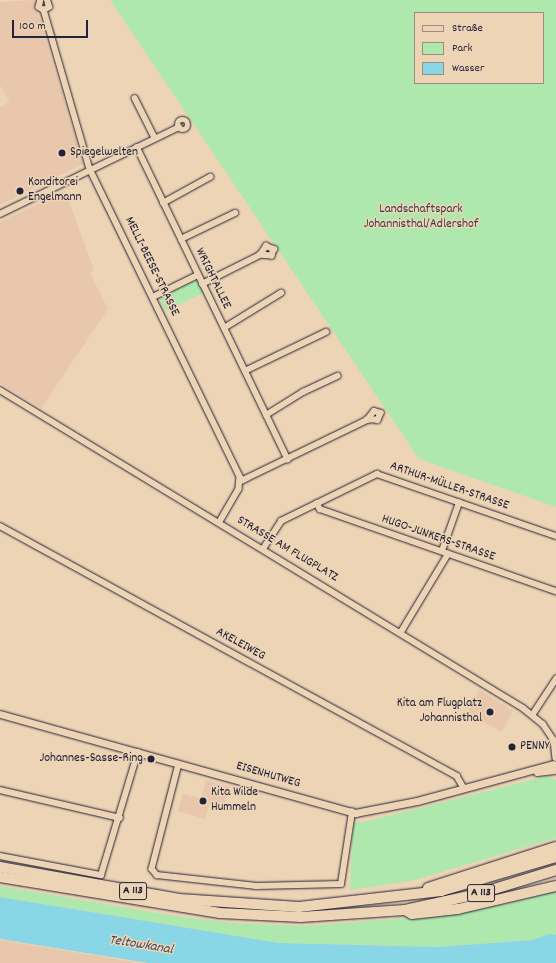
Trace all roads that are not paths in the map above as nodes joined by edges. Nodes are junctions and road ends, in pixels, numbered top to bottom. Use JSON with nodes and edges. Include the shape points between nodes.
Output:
{"nodes":[{"id":1,"x":41,"y":0,"type":"edge"},
{"id":2,"x":47,"y":0,"type":"edge"},
{"id":3,"x":44,"y":10,"type":"junction"},
{"id":4,"x":136,"y":98,"type":"dead end"},
{"id":5,"x":179,"y":127,"type":"dead end"},
{"id":6,"x":155,"y":138,"type":"junction"},
{"id":7,"x":137,"y":147,"type":"junction"},
{"id":8,"x":90,"y":169,"type":"junction"},
{"id":9,"x":210,"y":177,"type":"dead end"},
{"id":10,"x":163,"y":203,"type":"junction"},
{"id":11,"x":235,"y":213,"type":"dead end"},
{"id":12,"x":0,"y":214,"type":"edge"},
{"id":13,"x":181,"y":239,"type":"junction"},
{"id":14,"x":260,"y":255,"type":"dead end"},
{"id":15,"x":198,"y":275,"type":"junction"},
{"id":16,"x":202,"y":284,"type":"junction"},
{"id":17,"x":281,"y":293,"type":"dead end"},
{"id":18,"x":153,"y":297,"type":"junction"},
{"id":19,"x":224,"y":328,"type":"junction"},
{"id":20,"x":326,"y":332,"type":"dead end"},
{"id":21,"x":245,"y":372,"type":"junction"},
{"id":22,"x":337,"y":376,"type":"dead end"},
{"id":23,"x":0,"y":390,"type":"edge"},
{"id":24,"x":266,"y":415,"type":"junction"},
{"id":25,"x":368,"y":420,"type":"dead end"},
{"id":26,"x":288,"y":459,"type":"junction"},
{"id":27,"x":241,"y":481,"type":"junction"},
{"id":28,"x":317,"y":503,"type":"junction"},
{"id":29,"x":459,"y":503,"type":"junction"},
{"id":30,"x":219,"y":523,"type":"junction"},
{"id":31,"x":0,"y":526,"type":"edge"},
{"id":32,"x":556,"y":536,"type":"edge"},
{"id":33,"x":263,"y":549,"type":"junction"},
{"id":34,"x":442,"y":551,"type":"junction"},
{"id":35,"x":448,"y":554,"type":"junction"},
{"id":36,"x":556,"y":591,"type":"edge"},
{"id":37,"x":400,"y":632,"type":"junction"},
{"id":38,"x":556,"y":679,"type":"edge"},
{"id":39,"x":0,"y":714,"type":"edge"},
{"id":40,"x":533,"y":714,"type":"junction"},
{"id":41,"x":555,"y":741,"type":"edge"},
{"id":42,"x":138,"y":752,"type":"junction"},
{"id":43,"x":178,"y":764,"type":"junction"},
{"id":44,"x":555,"y":765,"type":"edge"},
{"id":45,"x":464,"y":788,"type":"junction"},
{"id":46,"x":0,"y":790,"type":"edge"},
{"id":47,"x":352,"y":812,"type":"junction"},
{"id":48,"x":120,"y":818,"type":"junction"},
{"id":49,"x":556,"y":847,"type":"edge"},
{"id":50,"x":0,"y":856,"type":"edge"},
{"id":51,"x":556,"y":857,"type":"edge"},
{"id":52,"x":0,"y":867,"type":"edge"},
{"id":53,"x":556,"y":870,"type":"edge"},
{"id":54,"x":0,"y":877,"type":"edge"},
{"id":55,"x":556,"y":886,"type":"edge"},
{"id":56,"x":416,"y":896,"type":"junction"},
{"id":57,"x":405,"y":910,"type":"junction"}],
"edges":[{"from":1,"to":3,"type":"street","name":"MELLI-BEESE-STRASSE","via":[[39,7]]},
{"from":2,"to":3,"type":"street","via":[[49,7]]},
{"from":3,"to":8,"type":"street","name":"MELLI-BEESE-STRASSE"},
{"from":4,"to":6,"type":"street"},
{"from":5,"to":6,"type":"street"},
{"from":6,"to":7,"type":"street"},
{"from":7,"to":8,"type":"street"},
{"from":7,"to":10,"type":"street","name":"WRIGHTALLEE"},
{"from":8,"to":12,"type":"street"},
{"from":8,"to":18,"type":"street","name":"MELLI-BEESE-STRASSE"},
{"from":9,"to":10,"type":"street"},
{"from":10,"to":13,"type":"street","name":"WRIGHTALLEE"},
{"from":11,"to":13,"type":"street","name":"WRIGHTALLEE"},
{"from":13,"to":15,"type":"street","name":"WRIGHTALLEE"},
{"from":14,"to":16,"type":"street"},
{"from":15,"to":16,"type":"street","name":"WRIGHTALLEE"},
{"from":15,"to":18,"type":"street"},
{"from":16,"to":19,"type":"street","name":"WRIGHTALLEE"},
{"from":17,"to":19,"type":"street","name":"WRIGHTALLEE"},
{"from":18,"to":27,"type":"street","name":"MELLI-BEESE-STRASSE"},
{"from":19,"to":21,"type":"street","name":"WRIGHTALLEE"},
{"from":20,"to":21,"type":"street"},
{"from":21,"to":24,"type":"street","name":"WRIGHTALLEE"},
{"from":22,"to":24,"type":"street","via":[[303,392]]},
{"from":23,"to":30,"type":"street","name":"STRASSE AM FLUGPLATZ"},
{"from":24,"to":26,"type":"street","name":"WRIGHTALLEE"},
{"from":25,"to":26,"type":"street"},
{"from":26,"to":27,"type":"street"},
{"from":27,"to":30,"type":"street"},
{"from":28,"to":29,"type":"street","name":"ARTHUR-MÜLLER-STRASSE","via":[[377,474]]},
{"from":28,"to":33,"type":"street","name":"ARTHUR-MÜLLER-STRASSE","via":[[281,521]]},
{"from":28,"to":34,"type":"street","name":"HUGO-JUNKERS-STRASSE","via":[[320,509]]},
{"from":29,"to":32,"type":"street","name":"ARTHUR-MÜLLER-STRASSE"},
{"from":29,"to":34,"type":"street"},
{"from":30,"to":33,"type":"street","name":"STRASSE AM FLUGPLATZ"},
{"from":31,"to":45,"type":"street","name":"AKELEIWEG","via":[[457,776]]},
{"from":33,"to":37,"type":"street","name":"STRASSE AM FLUGPLATZ"},
{"from":34,"to":35,"type":"street","name":"HUGO-JUNKERS-STRASSE"},
{"from":35,"to":36,"type":"street","name":"HUGO-JUNKERS-STRASSE"},
{"from":35,"to":37,"type":"street"},
{"from":37,"to":40,"type":"street","name":"STRASSE AM FLUGPLATZ"},
{"from":38,"to":40,"type":"street"},
{"from":39,"to":42,"type":"street","name":"EISENHUTWEG"},
{"from":40,"to":41,"type":"street","name":"STRASSE AM FLUGPLATZ"},
{"from":41,"to":44,"type":"street","name":"STRASSE AM FLUGPLATZ"},
{"from":42,"to":43,"type":"street","name":"EISENHUTWEG"},
{"from":42,"to":48,"type":"street"},
{"from":43,"to":47,"type":"street","name":"EISENHUTWEG"},
{"from":43,"to":47,"type":"street","via":[[152,869],[157,875],[256,886],[341,884]]},
{"from":44,"to":45,"type":"street","name":"EISENHUTWEG"},
{"from":45,"to":47,"type":"street","name":"EISENHUTWEG","via":[[370,811]]},
{"from":46,"to":48,"type":"street"},
{"from":48,"to":50,"type":"street","via":[[101,875]]},
{"from":49,"to":56,"type":"highway","via":[[424,889]]},
{"from":51,"to":56,"type":"highway","number":"A 113","via":[[477,882]]},
{"from":52,"to":56,"type":"highway","number":"A 113","via":[[179,899],[234,905],[299,907]]},
{"from":53,"to":57,"type":"highway","number":"A 113","via":[[478,894]]},
{"from":54,"to":57,"type":"highway","number":"A 113","via":[[220,913],[301,917]]},
{"from":55,"to":57,"type":"highway","via":[[458,909],[412,914]]}]}
